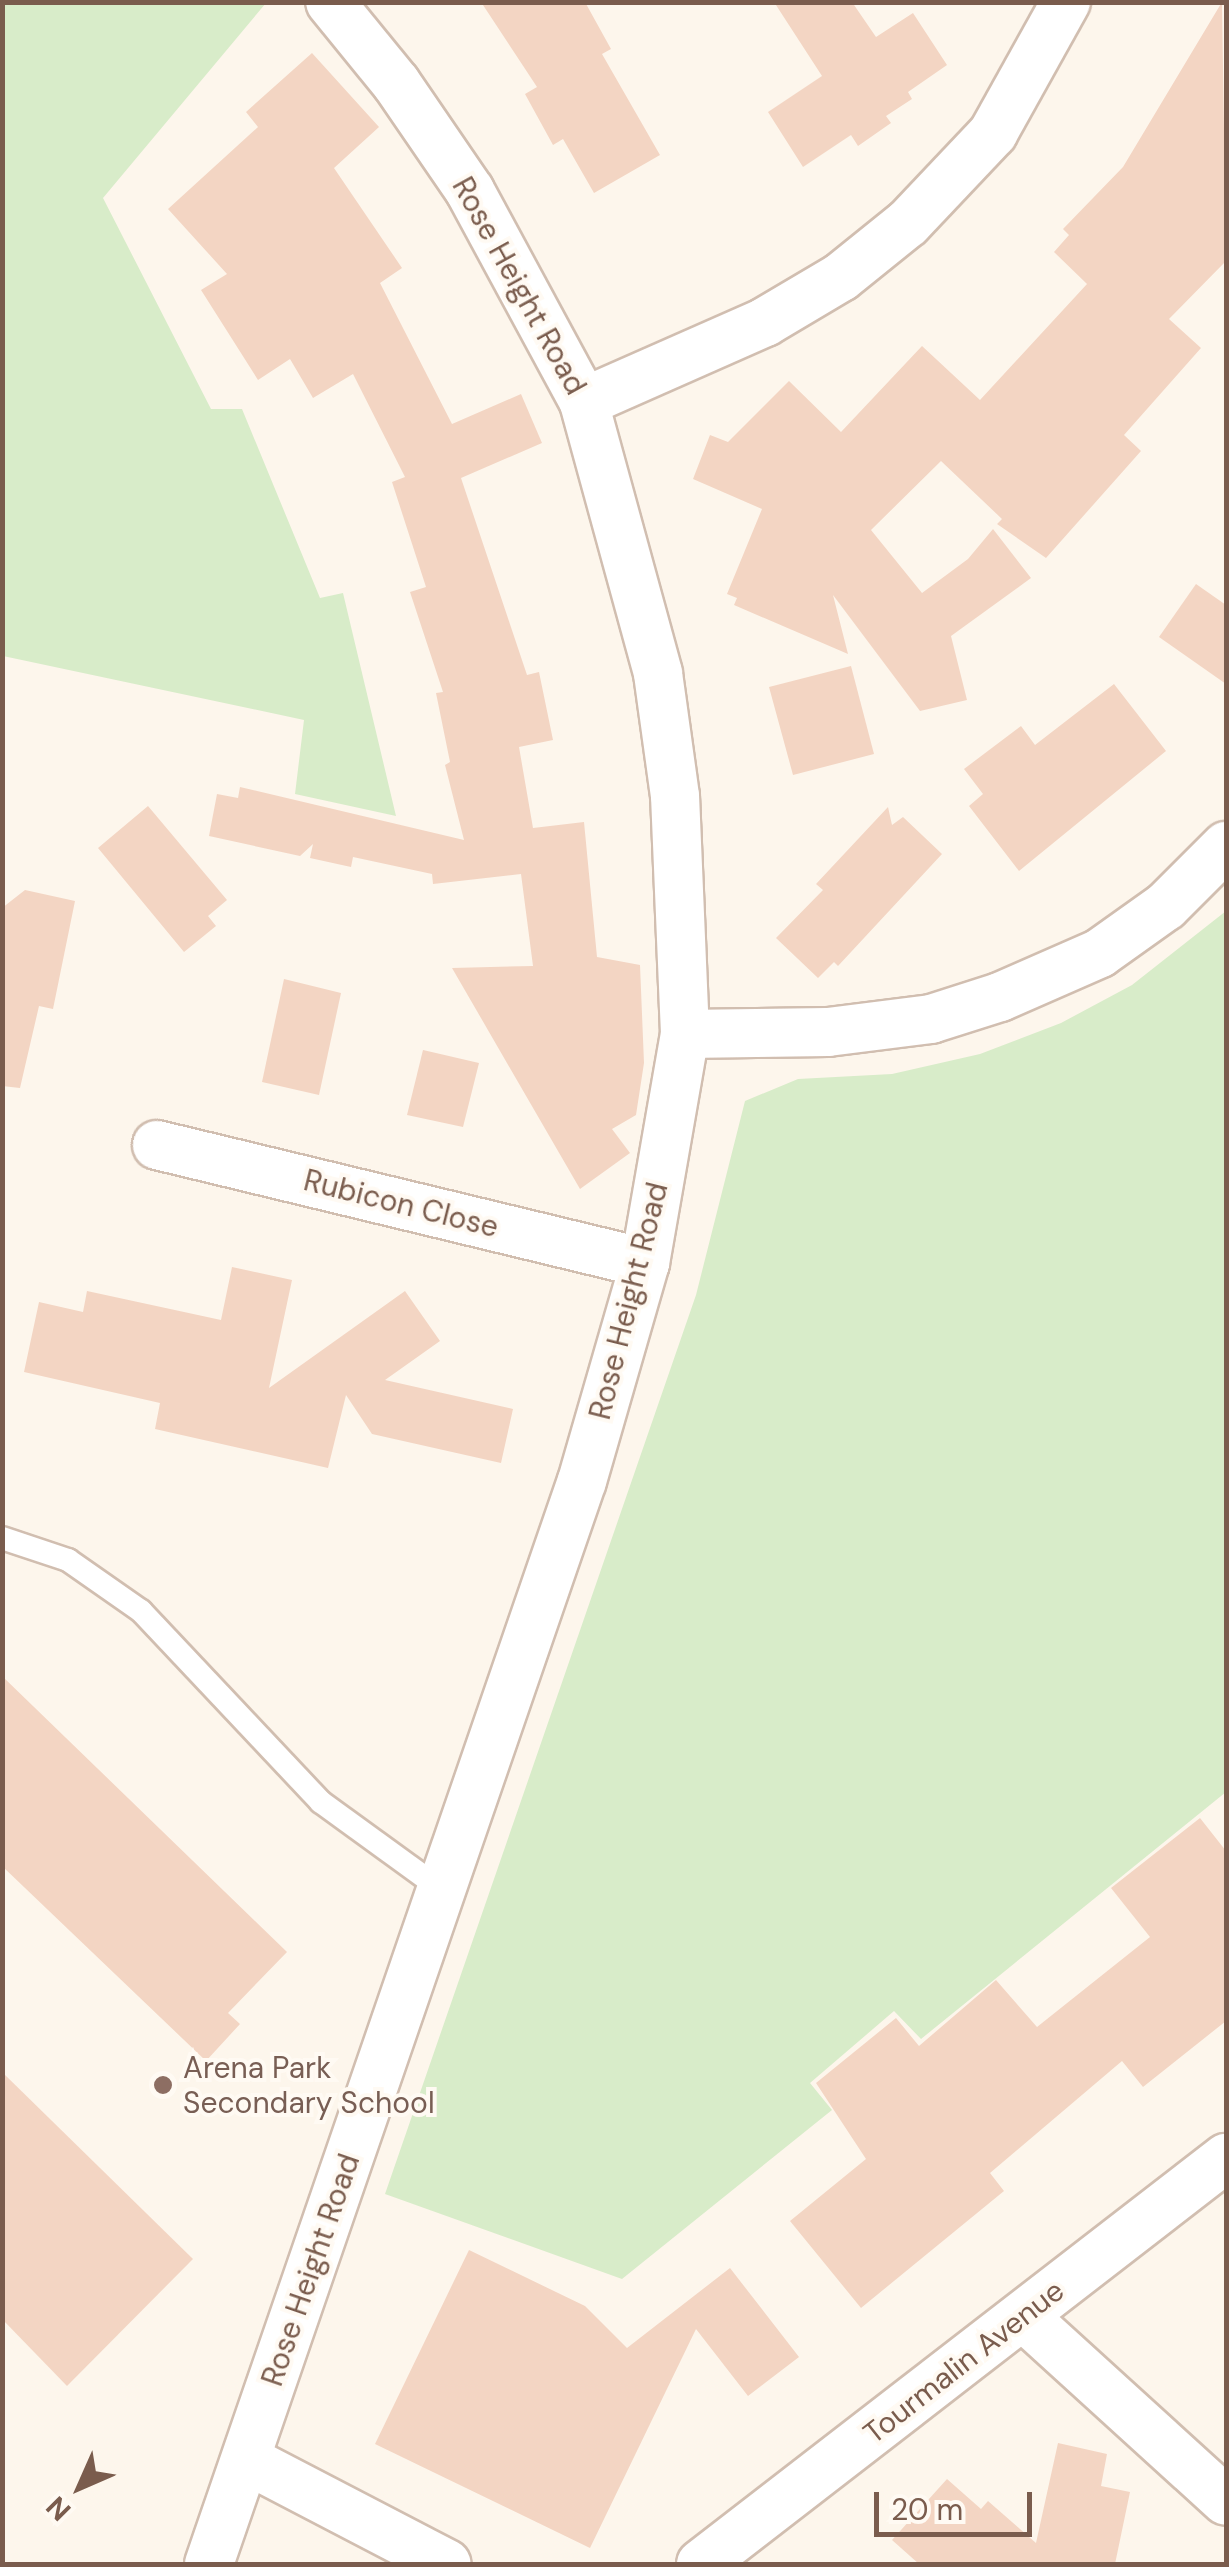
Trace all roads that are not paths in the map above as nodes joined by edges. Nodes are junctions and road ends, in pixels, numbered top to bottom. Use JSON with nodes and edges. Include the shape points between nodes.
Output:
{"nodes":[{"id":1,"x":330,"y":2,"type":"edge"},
{"id":2,"x":1066,"y":2,"type":"edge"},
{"id":3,"x":584,"y":402,"type":"junction"},
{"id":4,"x":1226,"y":846,"type":"edge"},
{"id":5,"x":684,"y":1034,"type":"junction"},
{"id":6,"x":157,"y":1145,"type":"dead end"},
{"id":7,"x":644,"y":1263,"type":"junction"},
{"id":8,"x":2,"y":1538,"type":"edge"},
{"id":9,"x":442,"y":1890,"type":"junction"},
{"id":10,"x":1226,"y":2158,"type":"edge"},
{"id":11,"x":1024,"y":2316,"type":"junction"},
{"id":12,"x":247,"y":2460,"type":"junction"},
{"id":13,"x":1226,"y":2501,"type":"edge"},
{"id":14,"x":209,"y":2564,"type":"edge"},
{"id":15,"x":448,"y":2564,"type":"edge"},
{"id":16,"x":701,"y":2564,"type":"edge"}],
"edges":[{"from":1,"to":3,"type":"street","name":"Rose Height Road","via":[[396,82],[470,191]]},
{"from":2,"to":3,"type":"street","via":[[993,133],[908,223],[841,277],[765,322]]},
{"from":3,"to":5,"type":"street","name":"Rose Height Road","via":[[658,673],[674,796]]},
{"from":4,"to":5,"type":"street","via":[[1166,906],[1100,953],[1000,998],[931,1019],[828,1032]]},
{"from":5,"to":7,"type":"street","name":"Rose Height Road"},
{"from":6,"to":7,"type":"street","name":"Rubicon Close"},
{"from":7,"to":9,"type":"street","name":"Rose Height Road","via":[[576,1500]]},
{"from":8,"to":9,"type":"lane","via":[[68,1560],[141,1610],[321,1802]]},
{"from":9,"to":12,"type":"street","name":"Rose Height Road"},
{"from":10,"to":11,"type":"street","name":"Tourmalin Avenue"},
{"from":11,"to":13,"type":"street"},
{"from":11,"to":16,"type":"street","name":"Tourmalin Avenue"},
{"from":12,"to":14,"type":"street","name":"Rose Height Road"},
{"from":12,"to":15,"type":"street"}]}
